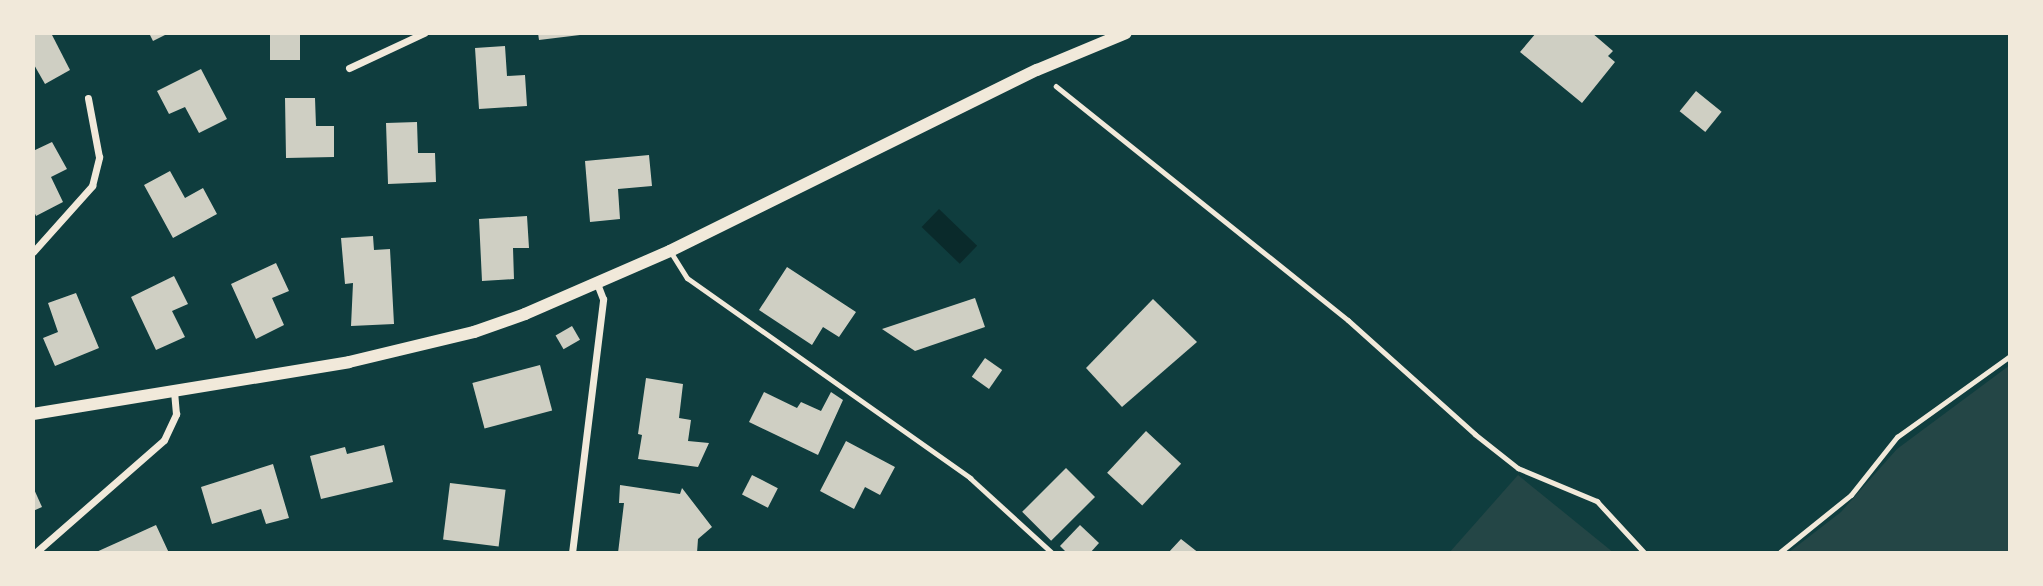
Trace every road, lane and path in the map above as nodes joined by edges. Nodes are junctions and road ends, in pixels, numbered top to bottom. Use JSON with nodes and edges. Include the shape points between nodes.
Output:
{"nodes":[{"id":1,"x":424,"y":33,"type":"edge"},
{"id":2,"x":1126,"y":33,"type":"edge"},
{"id":3,"x":349,"y":68,"type":"dead end"},
{"id":4,"x":1037,"y":70,"type":"junction"},
{"id":5,"x":89,"y":98,"type":"dead end"},
{"id":6,"x":670,"y":251,"type":"junction"},
{"id":7,"x":33,"y":252,"type":"edge"},
{"id":8,"x":597,"y":283,"type":"junction"},
{"id":9,"x":2010,"y":356,"type":"edge"},
{"id":10,"x":174,"y":392,"type":"junction"},
{"id":11,"x":33,"y":414,"type":"edge"},
{"id":12,"x":35,"y":553,"type":"edge"},
{"id":13,"x":572,"y":553,"type":"edge"},
{"id":14,"x":1052,"y":553,"type":"edge"},
{"id":15,"x":1645,"y":553,"type":"edge"},
{"id":16,"x":1779,"y":553,"type":"edge"}],
"edges":[{"from":1,"to":3,"type":"street"},
{"from":2,"to":4,"type":"street"},
{"from":4,"to":6,"type":"street"},
{"from":4,"to":15,"type":"path","via":[[1348,320],[1475,434],[1518,468],[1597,501]]},
{"from":5,"to":7,"type":"street","via":[[99,157],[92,186]]},
{"from":6,"to":8,"type":"street"},
{"from":6,"to":14,"type":"lane","via":[[687,278],[970,478]]},
{"from":8,"to":10,"type":"street","via":[[474,332],[349,362]]},
{"from":8,"to":13,"type":"street","via":[[603,299]]},
{"from":9,"to":16,"type":"path","via":[[1897,437],[1851,495]]},
{"from":10,"to":11,"type":"street"},
{"from":10,"to":12,"type":"street","via":[[176,414],[164,440]]}]}
